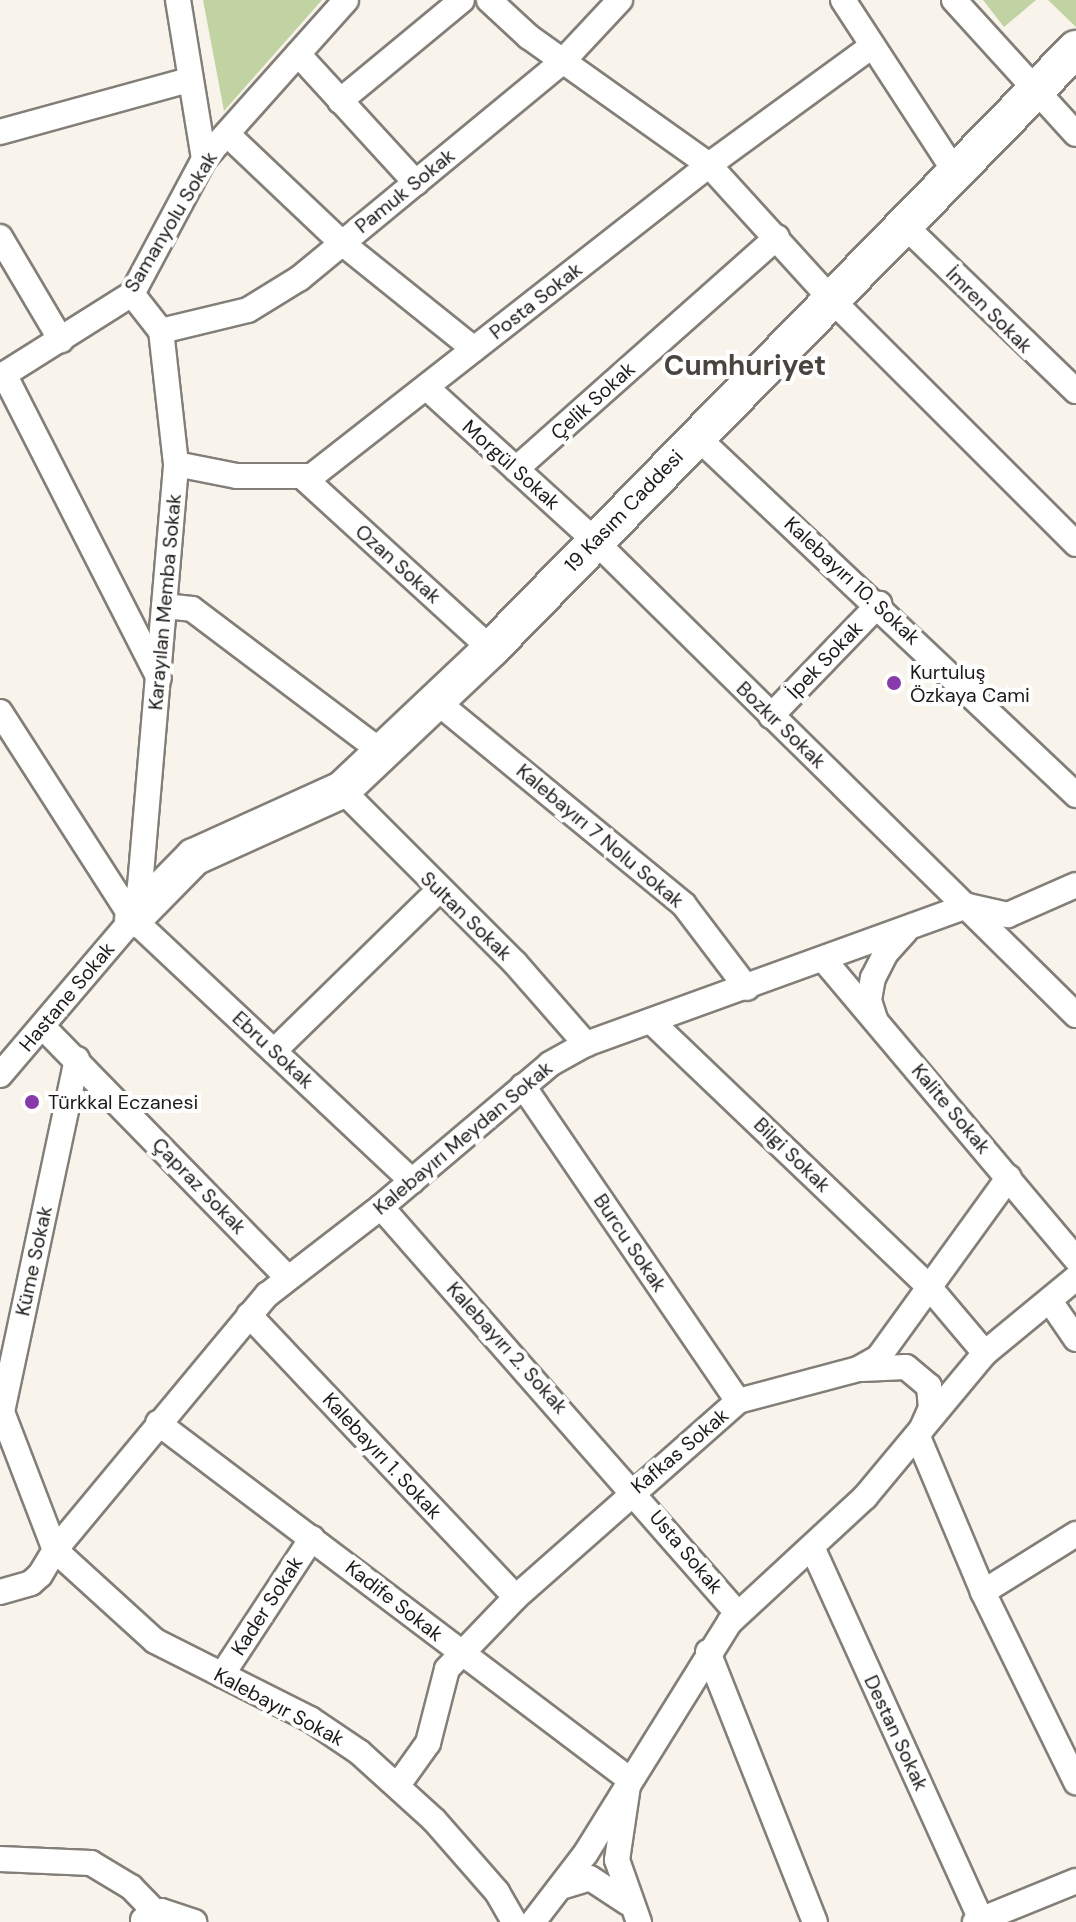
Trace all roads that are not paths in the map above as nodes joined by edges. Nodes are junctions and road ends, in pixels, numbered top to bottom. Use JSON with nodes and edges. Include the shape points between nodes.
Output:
{"nodes":[{"id":1,"x":178,"y":0,"type":"edge"},
{"id":2,"x":346,"y":0,"type":"edge"},
{"id":3,"x":462,"y":0,"type":"edge"},
{"id":4,"x":489,"y":0,"type":"edge"},
{"id":5,"x":620,"y":0,"type":"edge"},
{"id":6,"x":843,"y":0,"type":"edge"},
{"id":7,"x":954,"y":0,"type":"edge"},
{"id":8,"x":872,"y":46,"type":"junction"},
{"id":9,"x":1076,"y":49,"type":"edge"},
{"id":10,"x":298,"y":54,"type":"junction"},
{"id":11,"x":562,"y":62,"type":"junction"},
{"id":12,"x":189,"y":80,"type":"junction"},
{"id":13,"x":1033,"y":89,"type":"junction"},
{"id":14,"x":340,"y":101,"type":"junction"},
{"id":15,"x":0,"y":132,"type":"edge"},
{"id":16,"x":227,"y":134,"type":"junction"},
{"id":17,"x":1076,"y":134,"type":"edge"},
{"id":18,"x":204,"y":159,"type":"junction"},
{"id":19,"x":709,"y":165,"type":"junction"},
{"id":20,"x":955,"y":172,"type":"junction"},
{"id":21,"x":416,"y":183,"type":"junction"},
{"id":22,"x":904,"y":225,"type":"junction"},
{"id":23,"x":0,"y":237,"type":"edge"},
{"id":24,"x":777,"y":237,"type":"junction"},
{"id":25,"x":342,"y":243,"type":"junction"},
{"id":26,"x":132,"y":294,"type":"junction"},
{"id":27,"x":830,"y":298,"type":"junction"},
{"id":28,"x":161,"y":331,"type":"junction"},
{"id":29,"x":61,"y":340,"type":"junction"},
{"id":30,"x":474,"y":349,"type":"junction"},
{"id":31,"x":2,"y":375,"type":"edge"},
{"id":32,"x":427,"y":388,"type":"junction"},
{"id":33,"x":1076,"y":391,"type":"edge"},
{"id":34,"x":696,"y":436,"type":"junction"},
{"id":35,"x":176,"y":464,"type":"junction"},
{"id":36,"x":516,"y":469,"type":"junction"},
{"id":37,"x":305,"y":479,"type":"junction"},
{"id":38,"x":596,"y":542,"type":"junction"},
{"id":39,"x":1076,"y":544,"type":"edge"},
{"id":40,"x":879,"y":604,"type":"junction"},
{"id":41,"x":164,"y":606,"type":"junction"},
{"id":42,"x":491,"y":649,"type":"junction"},
{"id":43,"x":159,"y":678,"type":"junction"},
{"id":44,"x":436,"y":701,"type":"junction"},
{"id":45,"x":0,"y":712,"type":"edge"},
{"id":46,"x":771,"y":716,"type":"junction"},
{"id":47,"x":382,"y":752,"type":"junction"},
{"id":48,"x":342,"y":790,"type":"junction"},
{"id":49,"x":1076,"y":795,"type":"edge"},
{"id":50,"x":147,"y":836,"type":"junction"},
{"id":51,"x":194,"y":857,"type":"junction"},
{"id":52,"x":1076,"y":885,"type":"edge"},
{"id":53,"x":438,"y":891,"type":"junction"},
{"id":54,"x":968,"y":906,"type":"junction"},
{"id":55,"x":133,"y":919,"type":"junction"},
{"id":56,"x":910,"y":928,"type":"junction"},
{"id":57,"x":824,"y":960,"type":"junction"},
{"id":58,"x":747,"y":988,"type":"junction"},
{"id":59,"x":1076,"y":1015,"type":"edge"},
{"id":60,"x":876,"y":1021,"type":"junction"},
{"id":61,"x":653,"y":1023,"type":"junction"},
{"id":62,"x":44,"y":1028,"type":"junction"},
{"id":63,"x":586,"y":1044,"type":"junction"},
{"id":64,"x":274,"y":1051,"type":"junction"},
{"id":65,"x":77,"y":1059,"type":"junction"},
{"id":66,"x":0,"y":1075,"type":"edge"},
{"id":67,"x":523,"y":1086,"type":"junction"},
{"id":68,"x":1009,"y":1177,"type":"junction"},
{"id":69,"x":412,"y":1181,"type":"junction"},
{"id":70,"x":381,"y":1207,"type":"junction"},
{"id":71,"x":1076,"y":1259,"type":"edge"},
{"id":72,"x":287,"y":1277,"type":"junction"},
{"id":73,"x":1076,"y":1278,"type":"edge"},
{"id":74,"x":930,"y":1288,"type":"junction"},
{"id":75,"x":1050,"y":1301,"type":"junction"},
{"id":76,"x":249,"y":1315,"type":"junction"},
{"id":77,"x":1076,"y":1339,"type":"edge"},
{"id":78,"x":985,"y":1353,"type":"junction"},
{"id":79,"x":858,"y":1369,"type":"junction"},
{"id":80,"x":925,"y":1380,"type":"junction"},
{"id":81,"x":954,"y":1392,"type":"junction"},
{"id":82,"x":738,"y":1401,"type":"junction"},
{"id":83,"x":1,"y":1412,"type":"edge"},
{"id":84,"x":158,"y":1423,"type":"junction"},
{"id":85,"x":918,"y":1437,"type":"junction"},
{"id":86,"x":633,"y":1489,"type":"junction"},
{"id":87,"x":1076,"y":1534,"type":"edge"},
{"id":88,"x":312,"y":1538,"type":"junction"},
{"id":89,"x":812,"y":1547,"type":"junction"},
{"id":90,"x":55,"y":1550,"type":"junction"},
{"id":91,"x":0,"y":1592,"type":"edge"},
{"id":92,"x":983,"y":1592,"type":"junction"},
{"id":93,"x":516,"y":1597,"type":"junction"},
{"id":94,"x":738,"y":1614,"type":"junction"},
{"id":95,"x":708,"y":1652,"type":"junction"},
{"id":96,"x":461,"y":1654,"type":"junction"},
{"id":97,"x":222,"y":1675,"type":"junction"},
{"id":98,"x":629,"y":1779,"type":"junction"},
{"id":99,"x":1076,"y":1782,"type":"edge"},
{"id":100,"x":398,"y":1785,"type":"junction"},
{"id":101,"x":0,"y":1859,"type":"edge"},
{"id":102,"x":1076,"y":1881,"type":"edge"},
{"id":103,"x":561,"y":1887,"type":"junction"},
{"id":104,"x":1017,"y":1914,"type":"edge"},
{"id":105,"x":636,"y":1916,"type":"edge"},
{"id":106,"x":148,"y":1917,"type":"edge"},
{"id":107,"x":978,"y":1920,"type":"edge"},
{"id":108,"x":194,"y":1922,"type":"edge"},
{"id":109,"x":514,"y":1922,"type":"edge"},
{"id":110,"x":533,"y":1922,"type":"edge"},
{"id":111,"x":815,"y":1922,"type":"edge"}],
"edges":[{"from":1,"to":12,"type":"street"},
{"from":2,"to":10,"type":"street","name":"Samanyolu Sokak"},
{"from":3,"to":14,"type":"street"},
{"from":4,"to":11,"type":"street"},
{"from":5,"to":11,"type":"street","name":"Pamuk Sokak"},
{"from":6,"to":8,"type":"street"},
{"from":7,"to":13,"type":"street"},
{"from":8,"to":19,"type":"street","name":"Posta Sokak"},
{"from":8,"to":20,"type":"street"},
{"from":9,"to":13,"type":"street","name":"19 Kasım Caddesi"},
{"from":10,"to":14,"type":"street"},
{"from":10,"to":16,"type":"street","name":"Samanyolu Sokak"},
{"from":11,"to":19,"type":"street"},
{"from":11,"to":21,"type":"street","name":"Pamuk Sokak"},
{"from":12,"to":15,"type":"street"},
{"from":12,"to":18,"type":"street"},
{"from":13,"to":17,"type":"street"},
{"from":13,"to":20,"type":"street","name":"19 Kasım Caddesi"},
{"from":14,"to":21,"type":"street"},
{"from":16,"to":18,"type":"street","name":"Samanyolu Sokak"},
{"from":16,"to":25,"type":"street"},
{"from":18,"to":26,"type":"street","name":"Samanyolu Sokak"},
{"from":19,"to":24,"type":"street"},
{"from":19,"to":30,"type":"street","name":"Posta Sokak"},
{"from":20,"to":22,"type":"street","name":"19 Kasım Caddesi"},
{"from":21,"to":25,"type":"street","name":"Pamuk Sokak"},
{"from":22,"to":27,"type":"street","name":"19 Kasım Caddesi"},
{"from":22,"to":33,"type":"street","name":"İmren Sokak"},
{"from":23,"to":29,"type":"street"},
{"from":24,"to":27,"type":"street"},
{"from":24,"to":36,"type":"street","name":"Çelik Sokak"},
{"from":25,"to":28,"type":"street","name":"Pamuk Sokak","via":[[291,285],[248,310]]},
{"from":25,"to":30,"type":"street"},
{"from":26,"to":28,"type":"street"},
{"from":26,"to":29,"type":"street","name":"Samanyolu Sokak"},
{"from":27,"to":34,"type":"street","name":"19 Kasım Caddesi"},
{"from":27,"to":39,"type":"street"},
{"from":28,"to":35,"type":"street","name":"Karayılan Memba Sokak"},
{"from":29,"to":31,"type":"street","name":"Samanyolu Sokak"},
{"from":30,"to":32,"type":"street","name":"Posta Sokak"},
{"from":31,"to":43,"type":"street"},
{"from":32,"to":36,"type":"street","name":"Morgül Sokak"},
{"from":32,"to":37,"type":"street","name":"Posta Sokak"},
{"from":34,"to":38,"type":"street","name":"19 Kasım Caddesi"},
{"from":34,"to":40,"type":"street","name":"Kalebayırı 10. Sokak"},
{"from":35,"to":37,"type":"street","via":[[237,476]]},
{"from":35,"to":41,"type":"street","name":"Karayılan Memba Sokak"},
{"from":36,"to":38,"type":"street","name":"Morgül Sokak"},
{"from":37,"to":42,"type":"street","name":"Ozan Sokak"},
{"from":38,"to":42,"type":"street","name":"19 Kasım Caddesi"},
{"from":38,"to":46,"type":"street","name":"Bozkır Sokak"},
{"from":40,"to":46,"type":"street","name":"İpek Sokak"},
{"from":40,"to":49,"type":"street","name":"Kalebayırı 10. Sokak"},
{"from":41,"to":43,"type":"street","name":"Karayılan Memba Sokak"},
{"from":41,"to":47,"type":"street","via":[[192,609]]},
{"from":42,"to":44,"type":"street","name":"19 Kasım Caddesi"},
{"from":43,"to":50,"type":"street","name":"Karayılan Memba Sokak"},
{"from":44,"to":47,"type":"street","name":"19 Kasım Caddesi"},
{"from":44,"to":58,"type":"street","name":"Kalebayırı 7 Nolu Sokak","via":[[684,905]]},
{"from":45,"to":55,"type":"street","name":"Ebru Sokak"},
{"from":46,"to":54,"type":"street","name":"Bozkır Sokak"},
{"from":47,"to":48,"type":"street","name":"19 Kasım Caddesi"},
{"from":48,"to":51,"type":"street","name":"19 Kasım Caddesi"},
{"from":48,"to":53,"type":"street","name":"Sultan Sokak"},
{"from":50,"to":51,"type":"street","via":[[163,855]]},
{"from":50,"to":55,"type":"street","name":"Karayılan Memba Sokak"},
{"from":51,"to":55,"type":"street","name":"19 Kasım Caddesi"},
{"from":52,"to":54,"type":"street","via":[[1008,915]]},
{"from":53,"to":63,"type":"street","name":"Sultan Sokak","via":[[515,963]]},
{"from":53,"to":64,"type":"street"},
{"from":54,"to":56,"type":"street","name":"Kalebayırı Meydan Sokak"},
{"from":54,"to":59,"type":"street","name":"Bozkır Sokak"},
{"from":55,"to":62,"type":"street","name":"Hastane Sokak"},
{"from":55,"to":64,"type":"street","name":"Ebru Sokak"},
{"from":56,"to":57,"type":"street","name":"Kalebayırı Meydan Sokak"},
{"from":56,"to":60,"type":"street","via":[[885,954],[873,978],[869,1000]]},
{"from":57,"to":58,"type":"street","name":"Kalebayırı Meydan Sokak"},
{"from":57,"to":60,"type":"street","name":"Kalite Sokak"},
{"from":58,"to":61,"type":"street","name":"Kalebayırı Meydan Sokak"},
{"from":60,"to":68,"type":"street","name":"Kalite Sokak"},
{"from":61,"to":63,"type":"street","name":"Kalebayırı Meydan Sokak"},
{"from":61,"to":74,"type":"street","name":"Bilgi Sokak"},
{"from":62,"to":65,"type":"street","name":"Çapraz Sokak"},
{"from":62,"to":66,"type":"street","name":"Hastane Sokak"},
{"from":63,"to":67,"type":"street","name":"Kalebayırı Meydan Sokak"},
{"from":64,"to":69,"type":"street","name":"Ebru Sokak"},
{"from":65,"to":72,"type":"street","name":"Çapraz Sokak"},
{"from":65,"to":83,"type":"street","name":"Küme Sokak"},
{"from":67,"to":69,"type":"street","name":"Kalebayırı Meydan Sokak"},
{"from":67,"to":82,"type":"street","name":"Burcu Sokak"},
{"from":68,"to":71,"type":"street","name":"Kalite Sokak"},
{"from":68,"to":74,"type":"street","name":"Kafkas Sokak"},
{"from":69,"to":70,"type":"street","name":"Kalebayırı Meydan Sokak"},
{"from":70,"to":72,"type":"street","name":"Kalebayırı Meydan Sokak"},
{"from":70,"to":86,"type":"street","name":"Kalebayırı 2. Sokak"},
{"from":72,"to":76,"type":"street","name":"Kalebayırı Meydan Sokak"},
{"from":73,"to":75,"type":"street"},
{"from":74,"to":78,"type":"street","name":"Bilgi Sokak"},
{"from":74,"to":79,"type":"street","name":"Kafkas Sokak","via":[[887,1349]]},
{"from":74,"to":80,"type":"street","via":[[906,1335],[910,1360]]},
{"from":75,"to":77,"type":"street"},
{"from":75,"to":78,"type":"street"},
{"from":76,"to":84,"type":"street","name":"Kalebayırı Meydan Sokak"},
{"from":76,"to":93,"type":"street","name":"Kalebayırı 1. Sokak"},
{"from":78,"to":81,"type":"street"},
{"from":79,"to":80,"type":"street","via":[[898,1366]]},
{"from":79,"to":82,"type":"street","name":"Kafkas Sokak"},
{"from":80,"to":81,"type":"street","via":[[939,1394]]},
{"from":80,"to":85,"type":"street","via":[[931,1408]]},
{"from":81,"to":85,"type":"street"},
{"from":82,"to":86,"type":"street","name":"Kafkas Sokak"},
{"from":83,"to":90,"type":"street","name":"Küme Sokak"},
{"from":84,"to":88,"type":"street","name":"Kadife Sokak"},
{"from":84,"to":90,"type":"street","name":"Kalebayırı Meydan Sokak"},
{"from":85,"to":89,"type":"street"},
{"from":85,"to":92,"type":"street"},
{"from":86,"to":93,"type":"street","name":"Kafkas Sokak"},
{"from":86,"to":94,"type":"street","name":"Usta Sokak"},
{"from":87,"to":92,"type":"street"},
{"from":88,"to":96,"type":"street","name":"Kadife Sokak"},
{"from":88,"to":97,"type":"street","name":"Kader Sokak"},
{"from":89,"to":94,"type":"street"},
{"from":89,"to":107,"type":"street","name":"Destan Sokak"},
{"from":90,"to":91,"type":"street","name":"Kalebayırı Meydan Sokak","via":[[31,1583]]},
{"from":90,"to":97,"type":"street","name":"Kalebayır Sokak","via":[[155,1641]]},
{"from":92,"to":99,"type":"street"},
{"from":93,"to":96,"type":"street","name":"Kafkas Sokak"},
{"from":94,"to":95,"type":"street"},
{"from":95,"to":98,"type":"street"},
{"from":95,"to":111,"type":"street"},
{"from":96,"to":98,"type":"street","name":"Kadife Sokak"},
{"from":96,"to":100,"type":"street","name":"Kafkas Sokak","via":[[443,1679],[423,1754]]},
{"from":97,"to":100,"type":"street","name":"Kalebayır Sokak","via":[[335,1735]]},
{"from":98,"to":103,"type":"street"},
{"from":98,"to":105,"type":"street","via":[[617,1860]]},
{"from":100,"to":109,"type":"street","name":"Kalebayır Sokak","via":[[497,1892]]},
{"from":101,"to":106,"type":"street","via":[[91,1863],[131,1887]]},
{"from":102,"to":104,"type":"street"},
{"from":103,"to":105,"type":"street","via":[[590,1878],[610,1887]]},
{"from":103,"to":110,"type":"street"},
{"from":104,"to":107,"type":"street"},
{"from":106,"to":108,"type":"street"}]}
